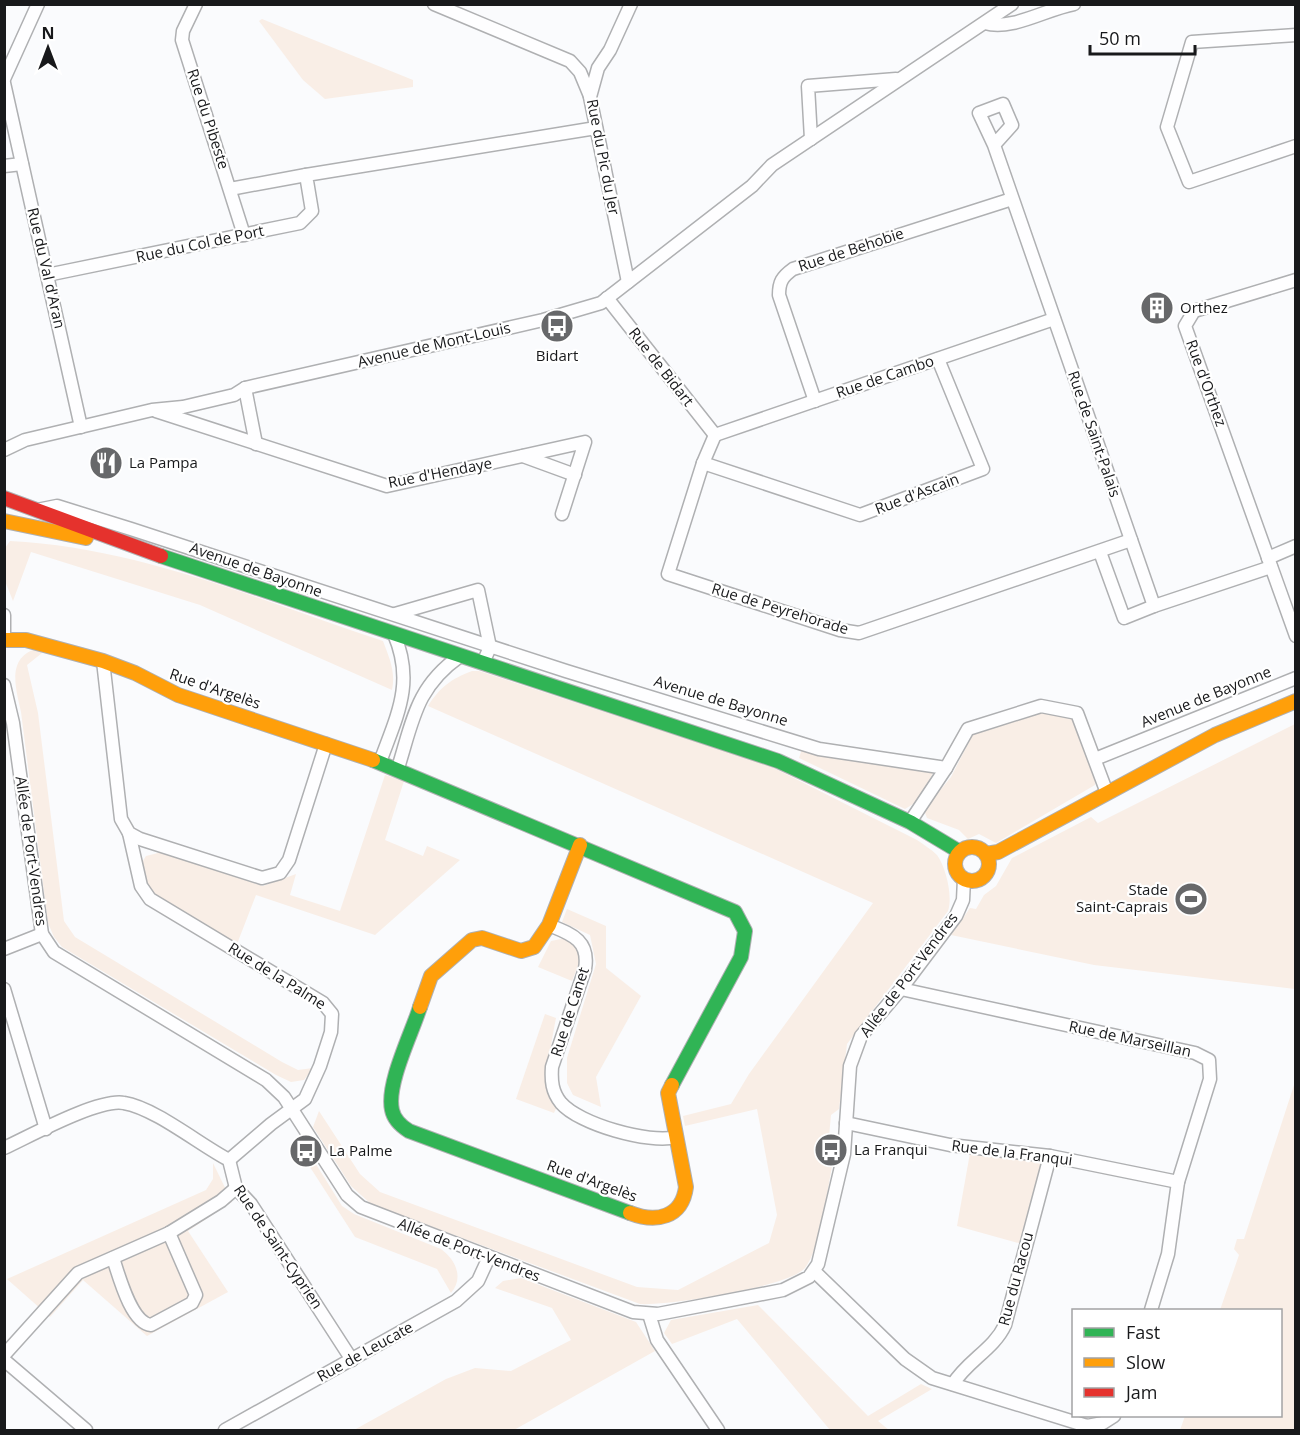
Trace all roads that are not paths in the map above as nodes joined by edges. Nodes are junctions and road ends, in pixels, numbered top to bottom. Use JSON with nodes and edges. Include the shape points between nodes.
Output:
{"nodes":[{"id":1,"x":38,"y":4,"type":"edge"},
{"id":2,"x":196,"y":4,"type":"edge"},
{"id":3,"x":434,"y":4,"type":"edge"},
{"id":4,"x":631,"y":4,"type":"edge"},
{"id":5,"x":1012,"y":4,"type":"edge"},
{"id":6,"x":1069,"y":5,"type":"edge"},
{"id":7,"x":984,"y":23,"type":"junction"},
{"id":8,"x":1296,"y":35,"type":"edge"},
{"id":9,"x":901,"y":79,"type":"junction"},
{"id":10,"x":4,"y":81,"type":"edge"},
{"id":11,"x":590,"y":97,"type":"junction"},
{"id":12,"x":7,"y":110,"type":"edge"},
{"id":13,"x":596,"y":128,"type":"junction"},
{"id":14,"x":811,"y":139,"type":"junction"},
{"id":15,"x":994,"y":144,"type":"dead end"},
{"id":16,"x":1296,"y":146,"type":"edge"},
{"id":17,"x":22,"y":164,"type":"junction"},
{"id":18,"x":4,"y":166,"type":"edge"},
{"id":19,"x":306,"y":175,"type":"junction"},
{"id":20,"x":230,"y":189,"type":"junction"},
{"id":21,"x":1012,"y":199,"type":"junction"},
{"id":22,"x":244,"y":235,"type":"junction"},
{"id":23,"x":47,"y":275,"type":"junction"},
{"id":24,"x":1296,"y":280,"type":"edge"},
{"id":25,"x":628,"y":282,"type":"junction"},
{"id":26,"x":607,"y":298,"type":"junction"},
{"id":27,"x":1054,"y":319,"type":"junction"},
{"id":28,"x":938,"y":359,"type":"junction"},
{"id":29,"x":245,"y":388,"type":"junction"},
{"id":30,"x":815,"y":401,"type":"junction"},
{"id":31,"x":152,"y":410,"type":"junction"},
{"id":32,"x":81,"y":427,"type":"junction"},
{"id":33,"x":715,"y":435,"type":"junction"},
{"id":34,"x":256,"y":444,"type":"junction"},
{"id":35,"x":6,"y":450,"type":"edge"},
{"id":36,"x":521,"y":456,"type":"junction"},
{"id":37,"x":703,"y":463,"type":"junction"},
{"id":38,"x":575,"y":476,"type":"junction"},
{"id":39,"x":4,"y":498,"type":"edge"},
{"id":40,"x":37,"y":510,"type":"junction"},
{"id":41,"x":562,"y":514,"type":"dead end"},
{"id":42,"x":4,"y":521,"type":"edge"},
{"id":43,"x":131,"y":529,"type":"junction"},
{"id":44,"x":1131,"y":540,"type":"junction"},
{"id":45,"x":118,"y":542,"type":"junction"},
{"id":46,"x":1296,"y":546,"type":"edge"},
{"id":47,"x":1100,"y":552,"type":"junction"},
{"id":48,"x":1270,"y":562,"type":"junction"},
{"id":49,"x":1154,"y":606,"type":"junction"},
{"id":50,"x":394,"y":614,"type":"junction"},
{"id":51,"x":4,"y":615,"type":"edge"},
{"id":52,"x":394,"y":634,"type":"junction"},
{"id":53,"x":4,"y":636,"type":"edge"},
{"id":54,"x":1296,"y":636,"type":"edge"},
{"id":55,"x":4,"y":640,"type":"edge"},
{"id":56,"x":490,"y":647,"type":"junction"},
{"id":57,"x":460,"y":656,"type":"junction"},
{"id":58,"x":103,"y":661,"type":"junction"},
{"id":59,"x":483,"y":663,"type":"junction"},
{"id":60,"x":1296,"y":678,"type":"edge"},
{"id":61,"x":4,"y":685,"type":"edge"},
{"id":62,"x":1296,"y":701,"type":"edge"},
{"id":63,"x":9,"y":724,"type":"edge"},
{"id":64,"x":326,"y":744,"type":"junction"},
{"id":65,"x":1095,"y":759,"type":"junction"},
{"id":66,"x":380,"y":762,"type":"junction"},
{"id":67,"x":398,"y":768,"type":"junction"},
{"id":68,"x":946,"y":768,"type":"junction"},
{"id":69,"x":1107,"y":793,"type":"junction"},
{"id":70,"x":910,"y":822,"type":"junction"},
{"id":71,"x":129,"y":833,"type":"junction"},
{"id":72,"x":580,"y":845,"type":"junction"},
{"id":73,"x":960,"y":852,"type":"junction"},
{"id":74,"x":986,"y":854,"type":"junction"},
{"id":75,"x":964,"y":879,"type":"junction"},
{"id":76,"x":549,"y":924,"type":"junction"},
{"id":77,"x":42,"y":934,"type":"junction"},
{"id":78,"x":4,"y":949,"type":"edge"},
{"id":79,"x":4,"y":989,"type":"edge"},
{"id":80,"x":901,"y":989,"type":"junction"},
{"id":81,"x":293,"y":1110,"type":"junction"},
{"id":82,"x":846,"y":1123,"type":"junction"},
{"id":83,"x":46,"y":1129,"type":"junction"},
{"id":84,"x":676,"y":1137,"type":"junction"},
{"id":85,"x":4,"y":1148,"type":"edge"},
{"id":86,"x":1050,"y":1156,"type":"junction"},
{"id":87,"x":230,"y":1160,"type":"junction"},
{"id":88,"x":1178,"y":1182,"type":"junction"},
{"id":89,"x":236,"y":1188,"type":"junction"},
{"id":90,"x":169,"y":1233,"type":"junction"},
{"id":91,"x":489,"y":1257,"type":"junction"},
{"id":92,"x":113,"y":1258,"type":"junction"},
{"id":93,"x":814,"y":1271,"type":"junction"},
{"id":94,"x":1152,"y":1309,"type":"edge"},
{"id":95,"x":649,"y":1314,"type":"junction"},
{"id":96,"x":4,"y":1355,"type":"edge"},
{"id":97,"x":4,"y":1360,"type":"edge"},
{"id":98,"x":352,"y":1360,"type":"junction"},
{"id":99,"x":953,"y":1384,"type":"junction"},
{"id":100,"x":1112,"y":1417,"type":"edge"},
{"id":101,"x":86,"y":1431,"type":"edge"},
{"id":102,"x":225,"y":1431,"type":"edge"},
{"id":103,"x":718,"y":1431,"type":"edge"}],
"edges":[{"from":1,"to":10,"type":"street","name":"Rue du Val d'Aran"},
{"from":2,"to":20,"type":"street","name":"Rue du Pibeste","via":[[182,40]]},
{"from":3,"to":11,"type":"street","via":[[570,61],[580,72]]},
{"from":4,"to":11,"type":"street","name":"Rue du Pic du Jer","via":[[596,74]]},
{"from":5,"to":7,"type":"street","name":"Avenue de Mont-Louis"},
{"from":6,"to":7,"type":"street","via":[[1009,23]]},
{"from":7,"to":9,"type":"street","name":"Avenue de Mont-Louis"},
{"from":8,"to":16,"type":"street","via":[[1192,42],[1167,127],[1189,182]]},
{"from":9,"to":14,"type":"street","name":"Avenue de Mont-Louis"},
{"from":9,"to":14,"type":"street","name":"Avenue de Mont-Louis","via":[[808,86]]},
{"from":10,"to":12,"type":"street","name":"Rue du Val d'Aran"},
{"from":11,"to":13,"type":"street","name":"Rue du Pic du Jer"},
{"from":12,"to":17,"type":"street","name":"Rue du Val d'Aran"},
{"from":13,"to":19,"type":"street"},
{"from":13,"to":25,"type":"street","name":"Rue du Pic du Jer"},
{"from":14,"to":25,"type":"street","name":"Avenue de Mont-Louis","via":[[772,165],[752,186]]},
{"from":15,"to":21,"type":"street","name":"Rue de Saint-Palais"},
{"from":17,"to":18,"type":"street"},
{"from":17,"to":23,"type":"street","name":"Rue du Val d'Aran"},
{"from":19,"to":20,"type":"street"},
{"from":19,"to":22,"type":"street","name":"Rue du Col de Port","via":[[312,211],[308,217],[300,223]]},
{"from":20,"to":22,"type":"street","name":"Rue du Pibeste"},
{"from":21,"to":27,"type":"street","name":"Rue de Saint-Palais"},
{"from":21,"to":30,"type":"street","name":"Rue de Behobie","via":[[792,269],[784,275],[779,295]]},
{"from":22,"to":23,"type":"street","name":"Rue du Col de Port"},
{"from":23,"to":32,"type":"street","name":"Rue du Val d'Aran"},
{"from":24,"to":48,"type":"street","name":"Rue d'Orthez","via":[[1194,311],[1185,326]]},
{"from":25,"to":26,"type":"street","name":"Avenue de Mont-Louis"},
{"from":26,"to":29,"type":"street","name":"Avenue de Mont-Louis","via":[[543,320]]},
{"from":26,"to":33,"type":"street","name":"Rue de Bidart"},
{"from":27,"to":28,"type":"street","name":"Rue de Cambo"},
{"from":27,"to":44,"type":"street","name":"Rue de Saint-Palais"},
{"from":28,"to":30,"type":"street","name":"Rue de Cambo"},
{"from":28,"to":37,"type":"street","name":"Rue d'Ascain","via":[[983,469],[860,515]]},
{"from":29,"to":31,"type":"street","name":"Avenue de Mont-Louis","via":[[234,396]]},
{"from":29,"to":34,"type":"street"},
{"from":30,"to":33,"type":"street","name":"Rue de Cambo"},
{"from":31,"to":32,"type":"street","name":"Avenue de Mont-Louis"},
{"from":31,"to":34,"type":"street","name":"Rue d'Hendaye"},
{"from":32,"to":35,"type":"street","name":"Avenue de Mont-Louis","via":[[25,440]]},
{"from":33,"to":37,"type":"street","name":"Rue de Peyrehorade"},
{"from":34,"to":36,"type":"street","name":"Rue d'Hendaye","via":[[387,486]]},
{"from":36,"to":38,"type":"street"},
{"from":36,"to":38,"type":"street","name":"Rue d'Hendaye","via":[[585,442]]},
{"from":37,"to":47,"type":"street","name":"Rue de Peyrehorade","via":[[668,574],[840,630],[859,633]]},
{"from":38,"to":41,"type":"street","name":"Rue d'Hendaye"},
{"from":39,"to":40,"type":"street","name":"Avenue de Bayonne"},
{"from":40,"to":43,"type":"street","name":"Avenue de Bayonne","via":[[57,506]]},
{"from":40,"to":45,"type":"street","name":"Avenue de Bayonne"},
{"from":42,"to":45,"type":"street","name":"Avenue de Bayonne"},
{"from":43,"to":45,"type":"street"},
{"from":43,"to":50,"type":"street","name":"Avenue de Bayonne"},
{"from":44,"to":47,"type":"street","name":"Rue de Peyrehorade"},
{"from":44,"to":49,"type":"street","name":"Rue de Saint-Palais"},
{"from":45,"to":52,"type":"street","name":"Avenue de Bayonne"},
{"from":46,"to":48,"type":"street"},
{"from":47,"to":49,"type":"street","via":[[1124,618]]},
{"from":48,"to":49,"type":"street"},
{"from":48,"to":54,"type":"street","name":"Rue d'Orthez"},
{"from":50,"to":56,"type":"street","name":"Avenue de Bayonne"},
{"from":50,"to":56,"type":"street","via":[[477,590]]},
{"from":51,"to":53,"type":"street"},
{"from":52,"to":57,"type":"street","name":"Avenue de Bayonne"},
{"from":52,"to":66,"type":"street","via":[[403,663],[405,692]]},
{"from":55,"to":58,"type":"street","name":"Rue d'Argelès","via":[[26,640]]},
{"from":56,"to":59,"type":"street"},
{"from":56,"to":68,"type":"street","name":"Avenue de Bayonne","via":[[819,749]]},
{"from":57,"to":59,"type":"street","name":"Avenue de Bayonne"},
{"from":57,"to":67,"type":"street","via":[[437,674],[424,692]]},
{"from":58,"to":64,"type":"street","name":"Rue d'Argelès","via":[[178,695]]},
{"from":58,"to":71,"type":"street","name":"Rue de la Palme","via":[[122,819]]},
{"from":59,"to":70,"type":"street","name":"Avenue de Bayonne","via":[[778,761]]},
{"from":60,"to":65,"type":"street","name":"Avenue de Bayonne"},
{"from":61,"to":63,"type":"street","name":"Allée de Port-Vendres"},
{"from":62,"to":69,"type":"street","via":[[1215,735]]},
{"from":63,"to":77,"type":"street","name":"Allée de Port-Vendres"},
{"from":64,"to":66,"type":"street","name":"Rue d'Argelès"},
{"from":64,"to":71,"type":"street","via":[[289,860],[271,878],[251,875]]},
{"from":65,"to":68,"type":"street","via":[[1077,713],[1041,706],[968,729]]},
{"from":65,"to":69,"type":"street"},
{"from":66,"to":67,"type":"street","name":"Rue d'Argelès"},
{"from":67,"to":72,"type":"street","name":"Rue d'Argelès"},
{"from":68,"to":70,"type":"street"},
{"from":69,"to":74,"type":"street","via":[[998,852]]},
{"from":70,"to":73,"type":"street","name":"Avenue de Bayonne"},
{"from":71,"to":81,"type":"street","name":"Rue de la Palme","via":[[141,886],[150,899],[330,1009],[333,1023],[320,1066],[309,1092]]},
{"from":72,"to":76,"type":"street","name":"Rue d'Argelès"},
{"from":72,"to":84,"type":"street","name":"Rue d'Argelès","via":[[735,912],[743,923],[741,957],[670,1084],[668,1102]]},
{"from":73,"to":74,"type":"street","via":[[973,847]]},
{"from":73,"to":75,"type":"street","via":[[955,863]]},
{"from":74,"to":75,"type":"street","via":[[989,866],[983,878]]},
{"from":75,"to":80,"type":"street","name":"Allée de Port-Vendres","via":[[963,900],[956,916]]},
{"from":76,"to":84,"type":"street","name":"Rue de Canet","via":[[579,939],[586,953],[585,969],[552,1067],[552,1084],[558,1099],[569,1111],[628,1135]]},
{"from":76,"to":84,"type":"street","name":"Rue d'Argelès","via":[[539,943],[528,950],[515,950],[482,938],[472,940],[431,976],[392,1090],[390,1107],[396,1121],[419,1135],[657,1220],[674,1214],[686,1195]]},
{"from":77,"to":78,"type":"street"},
{"from":77,"to":81,"type":"street","name":"Allée de Port-Vendres","via":[[54,952],[266,1080]]},
{"from":79,"to":83,"type":"street"},
{"from":80,"to":82,"type":"street","name":"Allée de Port-Vendres","via":[[861,1036],[852,1057]]},
{"from":80,"to":88,"type":"street","name":"Rue de Marseillan","via":[[1203,1055],[1211,1065],[1210,1079]]},
{"from":81,"to":87,"type":"street","name":"Rue de la Palme"},
{"from":81,"to":91,"type":"street","name":"Allée de Port-Vendres","via":[[347,1195],[361,1208]]},
{"from":82,"to":86,"type":"street","name":"Rue de la Franqui","via":[[950,1145]]},
{"from":82,"to":93,"type":"street","name":"Allée de Port-Vendres","via":[[842,1162]]},
{"from":83,"to":85,"type":"street"},
{"from":83,"to":87,"type":"street","via":[[101,1105],[123,1102],[149,1112]]},
{"from":86,"to":88,"type":"street","name":"Rue de la Franqui"},
{"from":86,"to":99,"type":"street","name":"Rue du Racou","via":[[1005,1325],[997,1339],[971,1360]]},
{"from":87,"to":89,"type":"street","name":"Rue de Saint-Cyprien"},
{"from":88,"to":94,"type":"street","name":"Rue de Marseillan","via":[[1168,1254]]},
{"from":89,"to":90,"type":"street"},
{"from":89,"to":98,"type":"street","name":"Rue de Saint-Cyprien","via":[[251,1203]]},
{"from":90,"to":92,"type":"street"},
{"from":90,"to":92,"type":"street","via":[[196,1295],[192,1303],[151,1325],[136,1318]]},
{"from":91,"to":95,"type":"street","name":"Allée de Port-Vendres","via":[[608,1303]]},
{"from":91,"to":98,"type":"street","name":"Rue de Leucate","via":[[477,1281],[456,1301]]},
{"from":92,"to":96,"type":"street","via":[[78,1273]]},
{"from":93,"to":95,"type":"street","name":"Allée de Port-Vendres","via":[[801,1283],[783,1290]]},
{"from":93,"to":99,"type":"street","via":[[905,1359],[932,1378]]},
{"from":95,"to":103,"type":"street","via":[[657,1340]]},
{"from":97,"to":101,"type":"street"},
{"from":98,"to":102,"type":"street","name":"Rue de Leucate"},
{"from":99,"to":100,"type":"street","via":[[1079,1424],[1096,1425]]}]}
